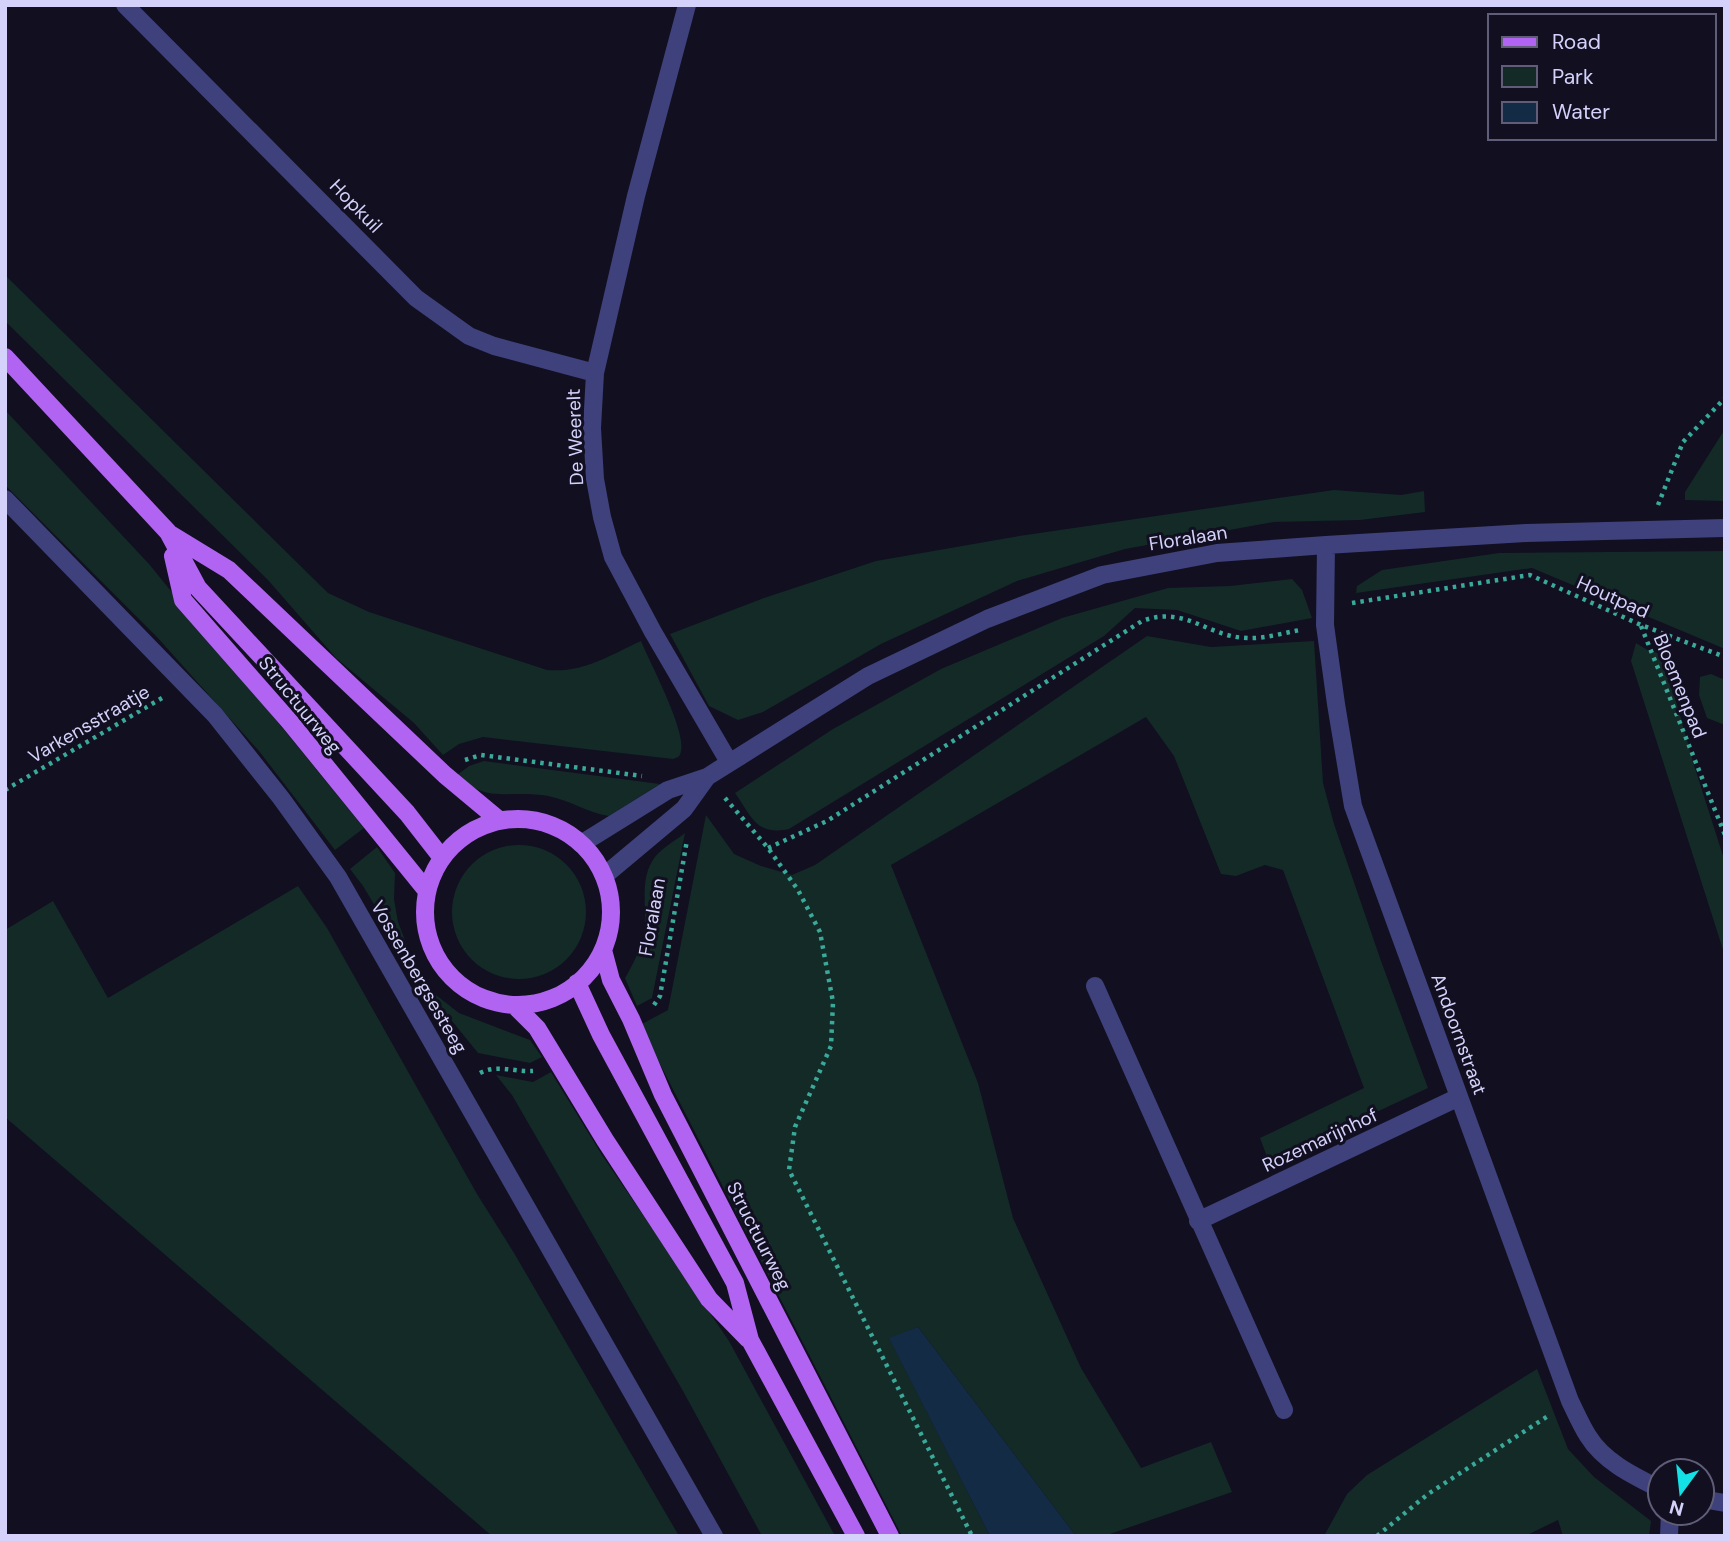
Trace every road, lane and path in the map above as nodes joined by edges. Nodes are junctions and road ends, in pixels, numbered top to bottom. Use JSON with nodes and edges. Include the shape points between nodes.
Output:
{"nodes":[{"id":1,"x":125,"y":5,"type":"edge"},
{"id":2,"x":687,"y":5,"type":"edge"},
{"id":3,"x":5,"y":357,"type":"edge"},
{"id":4,"x":595,"y":373,"type":"junction"},
{"id":5,"x":1725,"y":398,"type":"edge"},
{"id":6,"x":5,"y":499,"type":"edge"},
{"id":7,"x":1725,"y":528,"type":"edge"},
{"id":8,"x":1647,"y":531,"type":"junction"},
{"id":9,"x":167,"y":533,"type":"junction"},
{"id":10,"x":1326,"y":545,"type":"junction"},
{"id":11,"x":1325,"y":625,"type":"junction"},
{"id":12,"x":1641,"y":625,"type":"junction"},
{"id":13,"x":1725,"y":657,"type":"edge"},
{"id":14,"x":187,"y":683,"type":"junction"},
{"id":15,"x":729,"y":762,"type":"junction"},
{"id":16,"x":707,"y":777,"type":"junction"},
{"id":17,"x":5,"y":790,"type":"edge"},
{"id":18,"x":684,"y":809,"type":"junction"},
{"id":19,"x":499,"y":820,"type":"junction"},
{"id":20,"x":1725,"y":835,"type":"edge"},
{"id":21,"x":582,"y":844,"type":"junction"},
{"id":22,"x":768,"y":848,"type":"junction"},
{"id":23,"x":442,"y":858,"type":"junction"},
{"id":24,"x":604,"y":876,"type":"junction"},
{"id":25,"x":427,"y":891,"type":"junction"},
{"id":26,"x":603,"y":950,"type":"junction"},
{"id":27,"x":577,"y":983,"type":"junction"},
{"id":28,"x":1095,"y":986,"type":"dead end"},
{"id":29,"x":514,"y":1004,"type":"junction"},
{"id":30,"x":631,"y":1019,"type":"junction"},
{"id":31,"x":1460,"y":1097,"type":"junction"},
{"id":32,"x":1198,"y":1221,"type":"junction"},
{"id":33,"x":750,"y":1340,"type":"junction"},
{"id":34,"x":1570,"y":1401,"type":"junction"},
{"id":35,"x":1284,"y":1410,"type":"dead end"},
{"id":36,"x":1646,"y":1482,"type":"edge"},
{"id":37,"x":714,"y":1536,"type":"edge"},
{"id":38,"x":856,"y":1536,"type":"edge"},
{"id":39,"x":890,"y":1536,"type":"edge"},
{"id":40,"x":972,"y":1536,"type":"edge"},
{"id":41,"x":1377,"y":1536,"type":"edge"}],
"edges":[{"from":1,"to":4,"type":"street","name":"Hopkuil","via":[[416,298],[469,336]]},
{"from":2,"to":4,"type":"street","name":"De Weerelt"},
{"from":3,"to":9,"type":"main road","name":"Structuurweg"},
{"from":4,"to":15,"type":"street","name":"De Weerelt","via":[[595,480],[613,557]]},
{"from":5,"to":8,"type":"path","via":[[1683,442]]},
{"from":6,"to":14,"type":"street","name":"Vossenbergsesteeg"},
{"from":7,"to":8,"type":"street","name":"Floralaan"},
{"from":8,"to":10,"type":"street","name":"Floralaan"},
{"from":9,"to":19,"type":"main road","name":"Structuurweg","via":[[229,570]]},
{"from":9,"to":23,"type":"main road","name":"Structuurweg","via":[[198,588],[383,786]]},
{"from":9,"to":25,"type":"main road","name":"Structuurweg","via":[[183,600]]},
{"from":10,"to":11,"type":"street","name":"Andoornstraat"},
{"from":10,"to":15,"type":"street","name":"Floralaan","via":[[1217,553],[1102,575],[987,619],[869,677]]},
{"from":11,"to":12,"type":"path","name":"Houtpad","via":[[1350,624],[1348,604],[1530,575]]},
{"from":11,"to":22,"type":"path","via":[[1245,638],[1177,616],[1142,621],[827,821]]},
{"from":11,"to":31,"type":"street","name":"Andoornstraat","via":[[1353,806]]},
{"from":12,"to":13,"type":"path","name":"Houtpad"},
{"from":12,"to":20,"type":"path","name":"Bloemenpad"},
{"from":14,"to":17,"type":"path","name":"Varkensstraatje"},
{"from":14,"to":37,"type":"street","name":"Vossenbergsesteeg","via":[[281,798],[338,877]]},
{"from":15,"to":16,"type":"street","name":"Floralaan"},
{"from":16,"to":18,"type":"street","name":"Floralaan"},
{"from":16,"to":21,"type":"street","name":"Floralaan","via":[[668,790]]},
{"from":16,"to":22,"type":"path"},
{"from":18,"to":24,"type":"street","name":"Floralaan"},
{"from":18,"to":30,"type":"path","name":"Floralaan","via":[[691,821],[660,996],[646,1012]]},
{"from":19,"to":21,"type":"main road","via":[[543,822]]},
{"from":19,"to":23,"type":"main road","via":[[457,841]]},
{"from":21,"to":24,"type":"main road"},
{"from":22,"to":40,"type":"path","via":[[820,932],[833,1002],[831,1046],[795,1127],[789,1170]]},
{"from":23,"to":25,"type":"main road"},
{"from":24,"to":26,"type":"main road","via":[[611,914]]},
{"from":25,"to":29,"type":"main road","via":[[425,924],[444,968],[468,990],[498,1003]]},
{"from":26,"to":27,"type":"main road"},
{"from":26,"to":30,"type":"main road","name":"Structuurweg","via":[[611,980]]},
{"from":27,"to":29,"type":"main road","via":[[541,1001]]},
{"from":27,"to":33,"type":"main road","via":[[735,1283]]},
{"from":28,"to":32,"type":"street"},
{"from":29,"to":33,"type":"main road","via":[[537,1028],[709,1299]]},
{"from":30,"to":39,"type":"main road","name":"Structuurweg","via":[[663,1095]]},
{"from":31,"to":32,"type":"street","name":"Rozemarijnhof"},
{"from":31,"to":34,"type":"street","name":"Andoornstraat"},
{"from":32,"to":35,"type":"street"},
{"from":33,"to":38,"type":"main road"},
{"from":34,"to":36,"type":"street","name":"Andoornstraat","via":[[1589,1439],[1609,1460]]},
{"from":34,"to":41,"type":"path","via":[[1428,1494]]}]}
